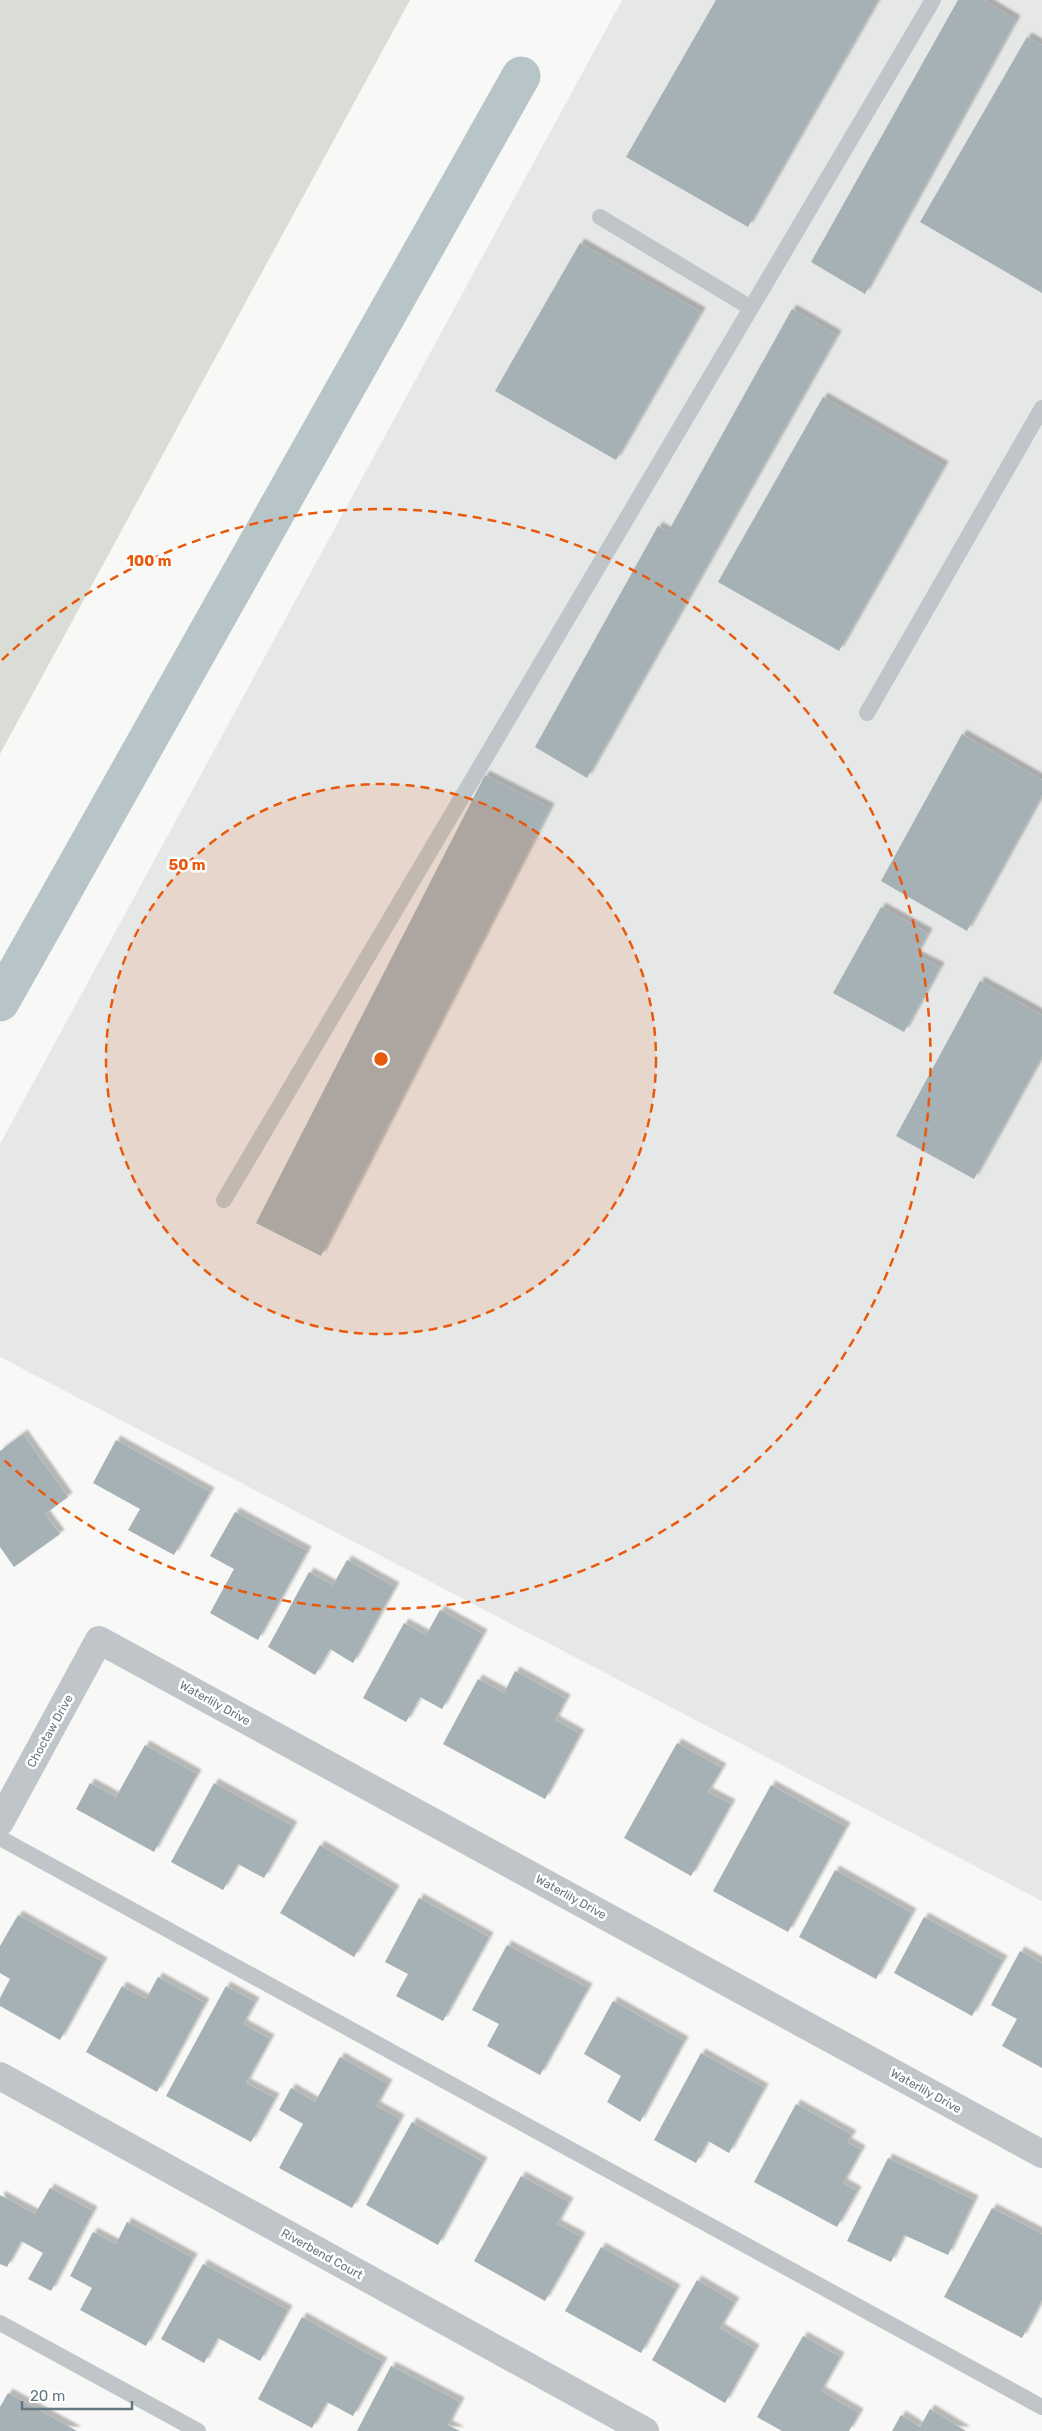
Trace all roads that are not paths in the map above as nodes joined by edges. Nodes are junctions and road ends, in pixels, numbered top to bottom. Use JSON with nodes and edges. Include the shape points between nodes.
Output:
{"nodes":[{"id":1,"x":933,"y":0,"type":"edge"},
{"id":2,"x":600,"y":217,"type":"dead end"},
{"id":3,"x":751,"y":308,"type":"junction"},
{"id":4,"x":1042,"y":408,"type":"edge"},
{"id":5,"x":868,"y":713,"type":"dead end"},
{"id":6,"x":224,"y":1200,"type":"dead end"},
{"id":7,"x":100,"y":1640,"type":"joint"},
{"id":8,"x":0,"y":1822,"type":"edge"},
{"id":9,"x":0,"y":1838,"type":"edge"},
{"id":10,"x":0,"y":2076,"type":"edge"},
{"id":11,"x":1042,"y":2154,"type":"edge"},
{"id":12,"x":0,"y":2323,"type":"edge"},
{"id":13,"x":1042,"y":2407,"type":"edge"},
{"id":14,"x":198,"y":2431,"type":"edge"},
{"id":15,"x":645,"y":2431,"type":"edge"}],
"edges":[{"from":1,"to":3,"type":"lane"},
{"from":2,"to":3,"type":"lane"},
{"from":3,"to":6,"type":"lane"},
{"from":4,"to":5,"type":"lane"},
{"from":7,"to":8,"type":"street","name":"Choctaw Drive"},
{"from":7,"to":11,"type":"street","name":"Waterlily Drive"},
{"from":9,"to":13,"type":"lane"},
{"from":10,"to":15,"type":"street","name":"Riverbend Court"},
{"from":12,"to":14,"type":"lane"}]}
